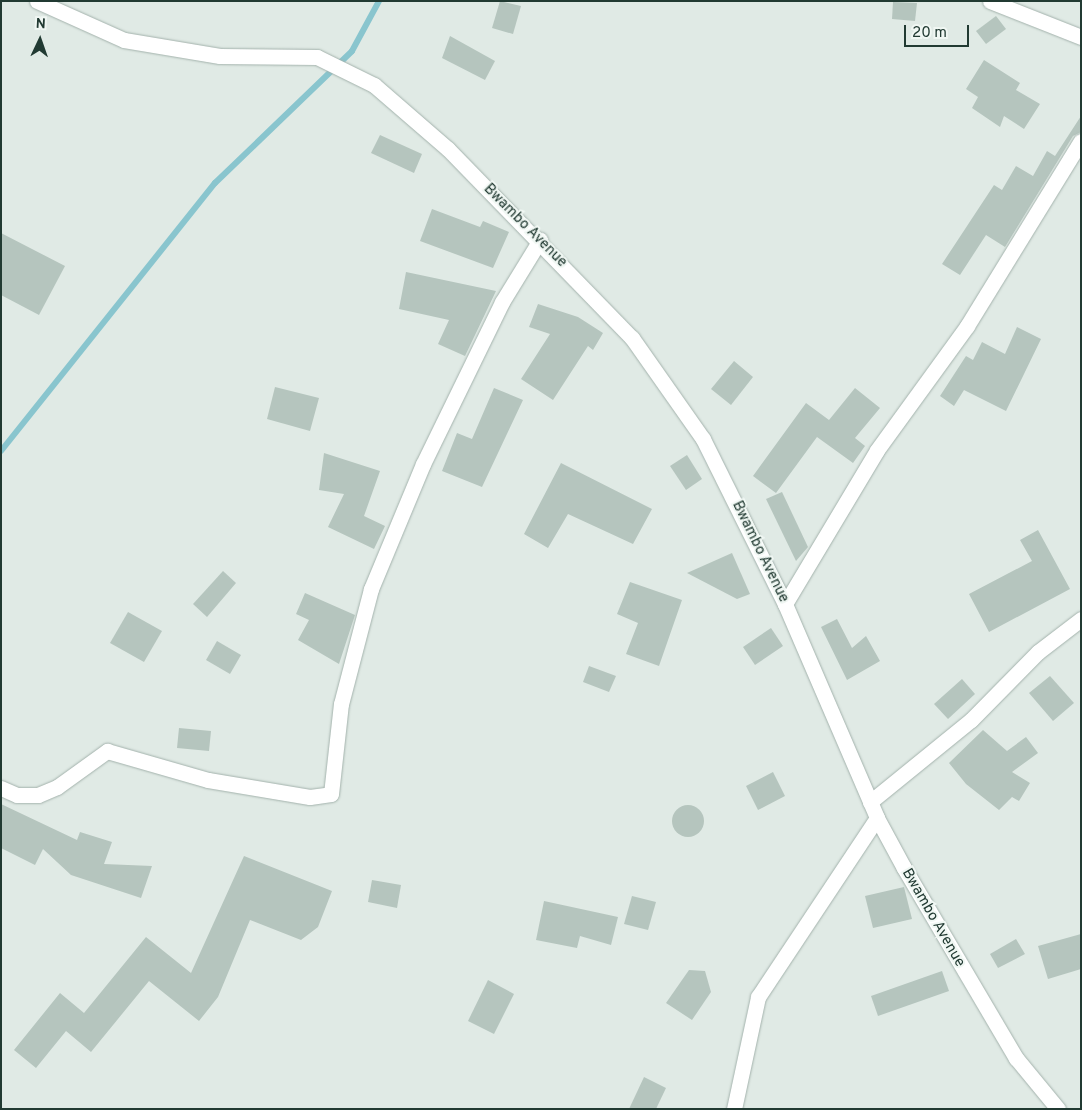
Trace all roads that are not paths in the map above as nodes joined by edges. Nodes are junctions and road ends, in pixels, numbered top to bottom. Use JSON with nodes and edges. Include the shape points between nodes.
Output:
{"nodes":[{"id":1,"x":37,"y":1,"type":"edge"},
{"id":2,"x":990,"y":1,"type":"edge"},
{"id":3,"x":1081,"y":37,"type":"edge"},
{"id":4,"x":1081,"y":141,"type":"edge"},
{"id":5,"x":540,"y":240,"type":"junction"},
{"id":6,"x":785,"y":604,"type":"junction"},
{"id":7,"x":1081,"y":618,"type":"edge"},
{"id":8,"x":1,"y":788,"type":"edge"},
{"id":9,"x":870,"y":802,"type":"junction"},
{"id":10,"x":877,"y":818,"type":"junction"},
{"id":11,"x":734,"y":1109,"type":"edge"},
{"id":12,"x":1058,"y":1109,"type":"edge"}],
"edges":[{"from":1,"to":5,"type":"street","name":"Bwambo Avenue","via":[[124,40],[220,56],[317,57],[355,75],[414,118]]},
{"from":2,"to":3,"type":"street"},
{"from":4,"to":6,"type":"street","via":[[967,326],[877,450]]},
{"from":5,"to":6,"type":"street","name":"Bwambo Avenue","via":[[632,338],[704,439]]},
{"from":5,"to":8,"type":"street","via":[[502,302],[422,464],[371,589],[341,704],[331,794],[310,797],[208,780],[107,751],[57,787],[38,795],[17,794]]},
{"from":6,"to":9,"type":"street","name":"Bwambo Avenue"},
{"from":7,"to":9,"type":"street","via":[[1038,652],[971,720]]},
{"from":9,"to":10,"type":"street","name":"Bwambo Avenue"},
{"from":10,"to":11,"type":"street","via":[[758,997]]},
{"from":10,"to":12,"type":"street","name":"Bwambo Avenue","via":[[1016,1058]]}]}
